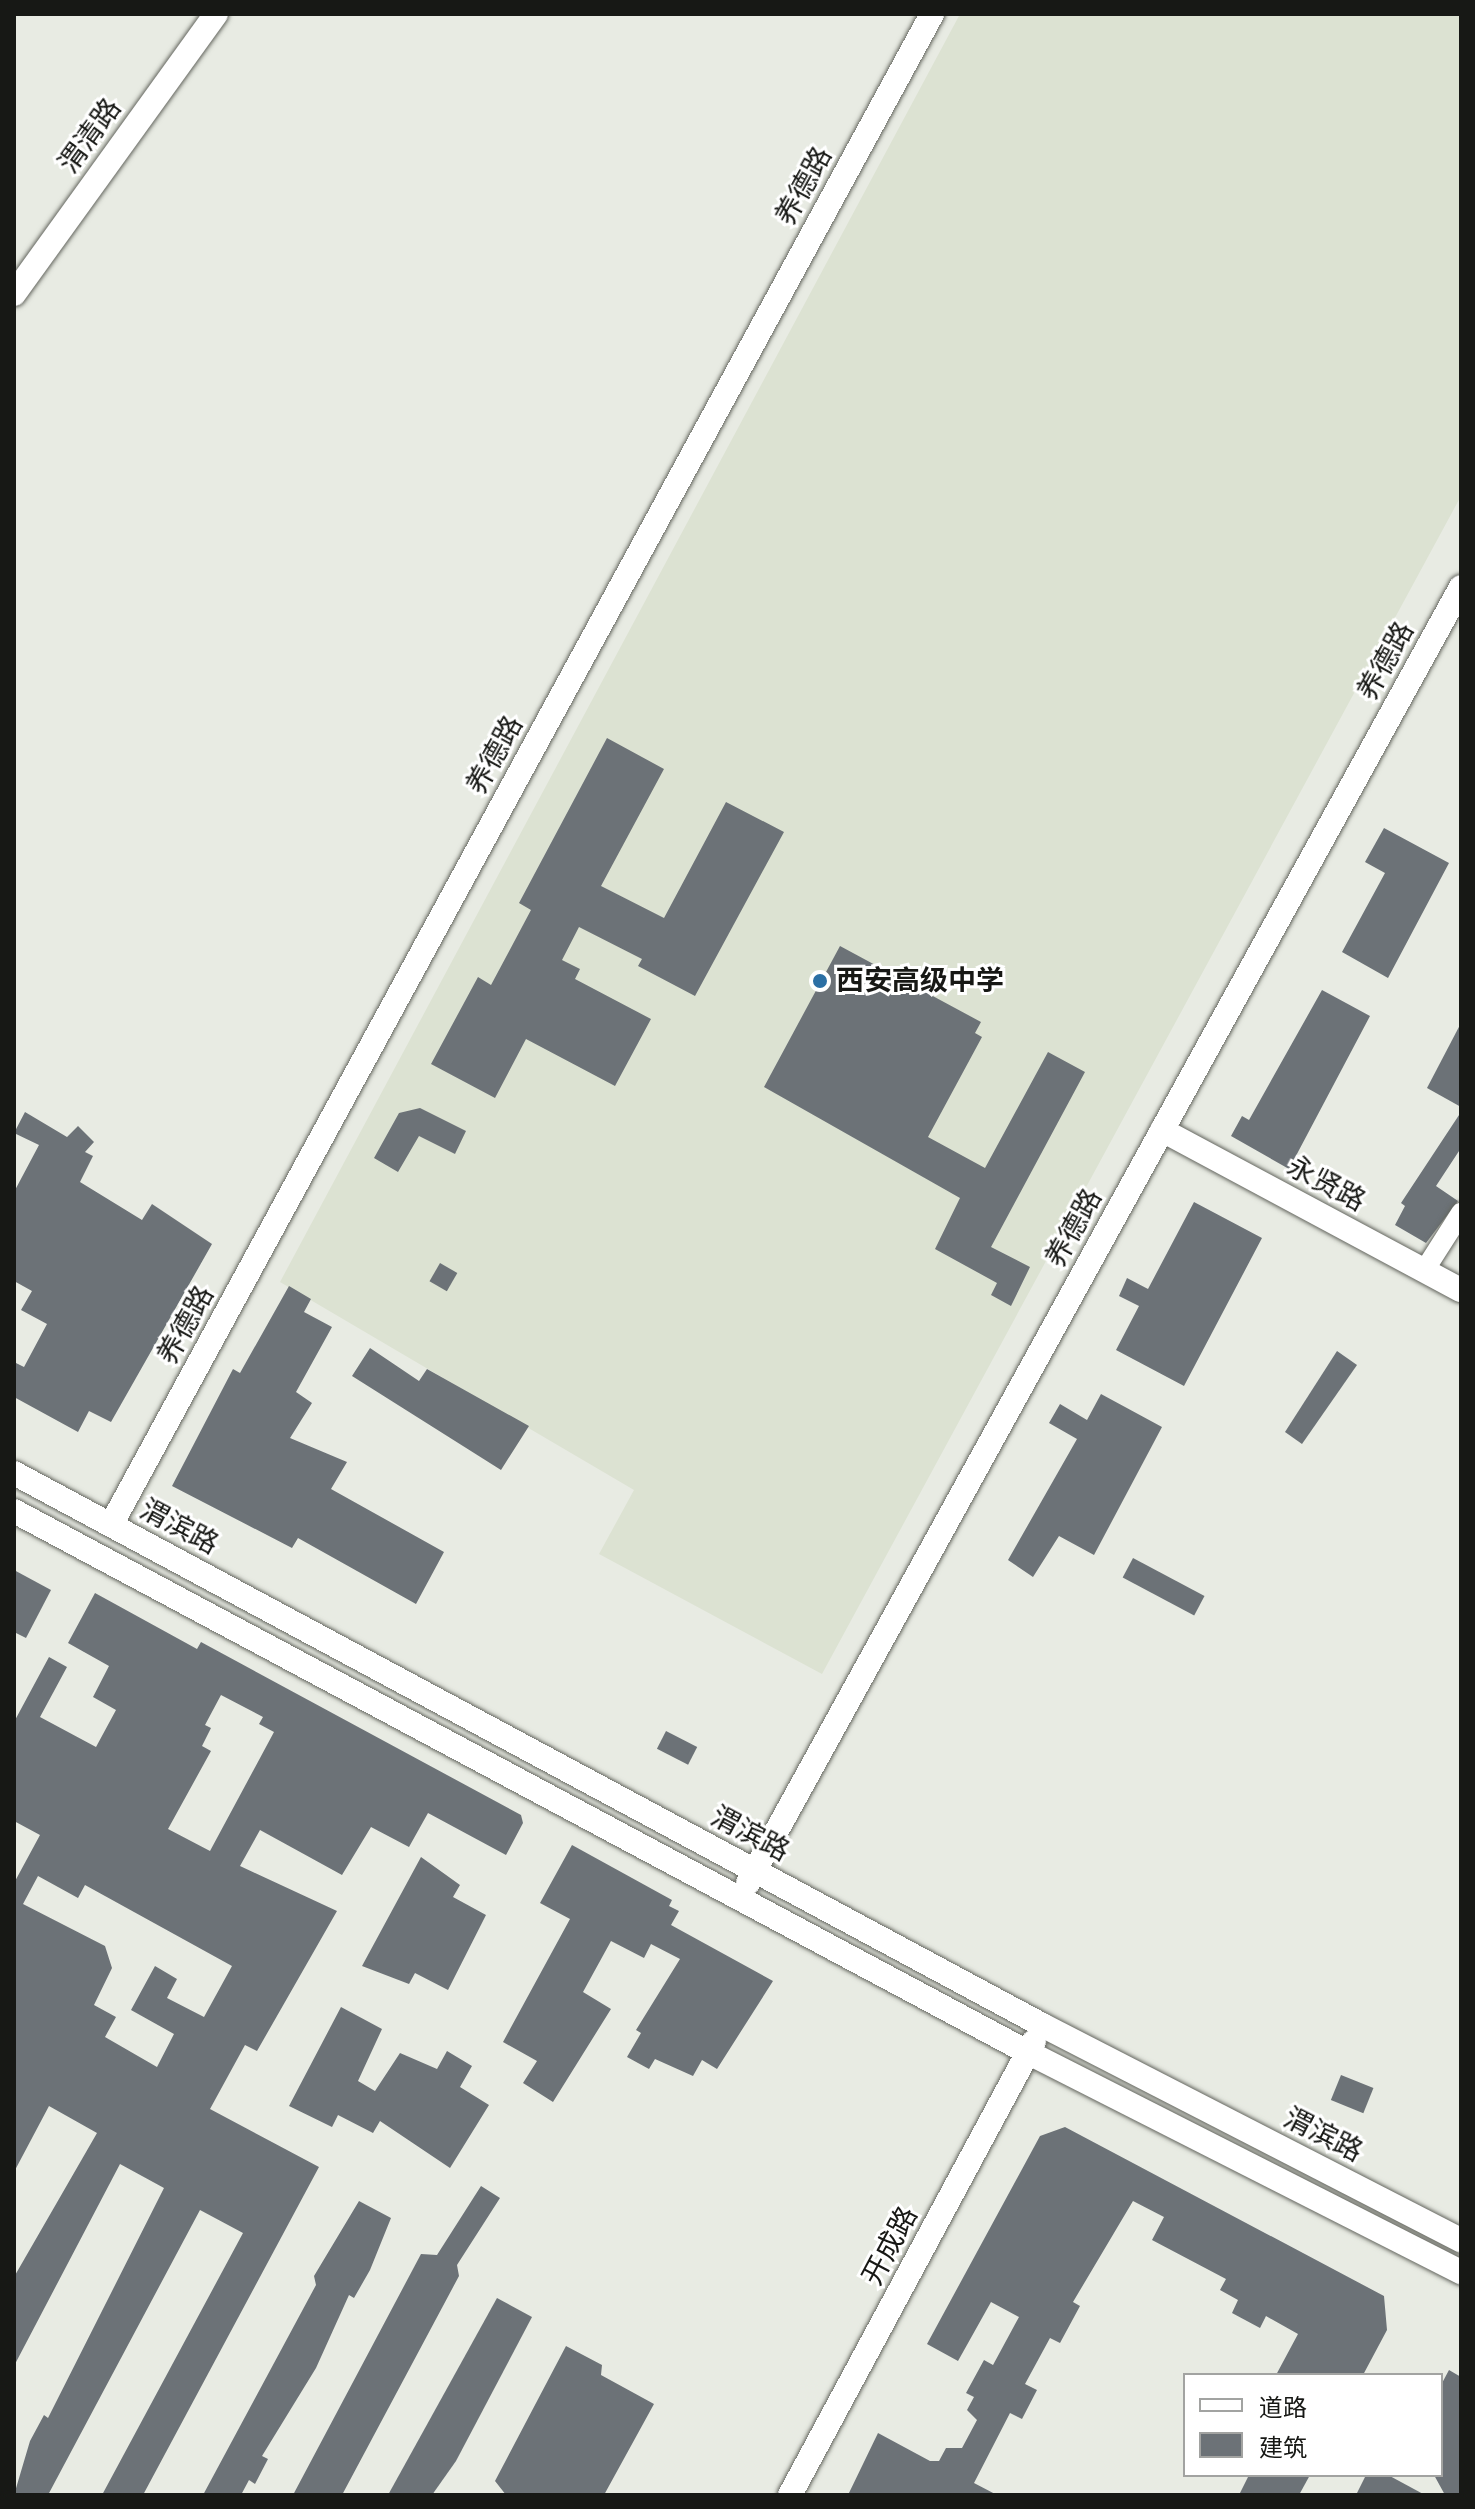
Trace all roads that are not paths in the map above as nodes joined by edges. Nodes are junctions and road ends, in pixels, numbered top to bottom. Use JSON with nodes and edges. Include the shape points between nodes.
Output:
{"nodes":[{"id":1,"x":216,"y":14,"type":"edge"},
{"id":2,"x":932,"y":14,"type":"edge"},
{"id":3,"x":14,"y":294,"type":"edge"},
{"id":4,"x":1461,"y":587,"type":"edge"},
{"id":5,"x":1162,"y":1130,"type":"junction"},
{"id":6,"x":1461,"y":1213,"type":"edge"},
{"id":7,"x":1424,"y":1271,"type":"junction"},
{"id":8,"x":1461,"y":1290,"type":"edge"},
{"id":9,"x":14,"y":1473,"type":"edge"},
{"id":10,"x":14,"y":1511,"type":"edge"},
{"id":11,"x":111,"y":1525,"type":"junction"},
{"id":12,"x":754,"y":1871,"type":"junction"},
{"id":13,"x":740,"y":1899,"type":"junction"},
{"id":14,"x":1042,"y":2025,"type":"junction"},
{"id":15,"x":1027,"y":2052,"type":"junction"},
{"id":16,"x":1461,"y":2240,"type":"edge"},
{"id":17,"x":1461,"y":2272,"type":"edge"},
{"id":18,"x":790,"y":2495,"type":"edge"}],
"edges":[{"from":1,"to":3,"type":"street","name":"渭清路"},
{"from":2,"to":11,"type":"street","name":"养德路"},
{"from":4,"to":5,"type":"street","name":"养德路"},
{"from":5,"to":7,"type":"street","name":"永贤路"},
{"from":5,"to":12,"type":"street","name":"养德路"},
{"from":6,"to":7,"type":"street"},
{"from":7,"to":8,"type":"street","name":"永贤路"},
{"from":9,"to":11,"type":"street","name":"渭滨路"},
{"from":10,"to":13,"type":"street"},
{"from":11,"to":12,"type":"street","name":"渭滨路"},
{"from":12,"to":13,"type":"street","name":"养德路"},
{"from":12,"to":14,"type":"street","name":"渭滨路"},
{"from":13,"to":15,"type":"street"},
{"from":14,"to":15,"type":"street","name":"开成路"},
{"from":14,"to":16,"type":"street","name":"渭滨路"},
{"from":15,"to":17,"type":"street"},
{"from":15,"to":18,"type":"street","name":"开成路"}]}
